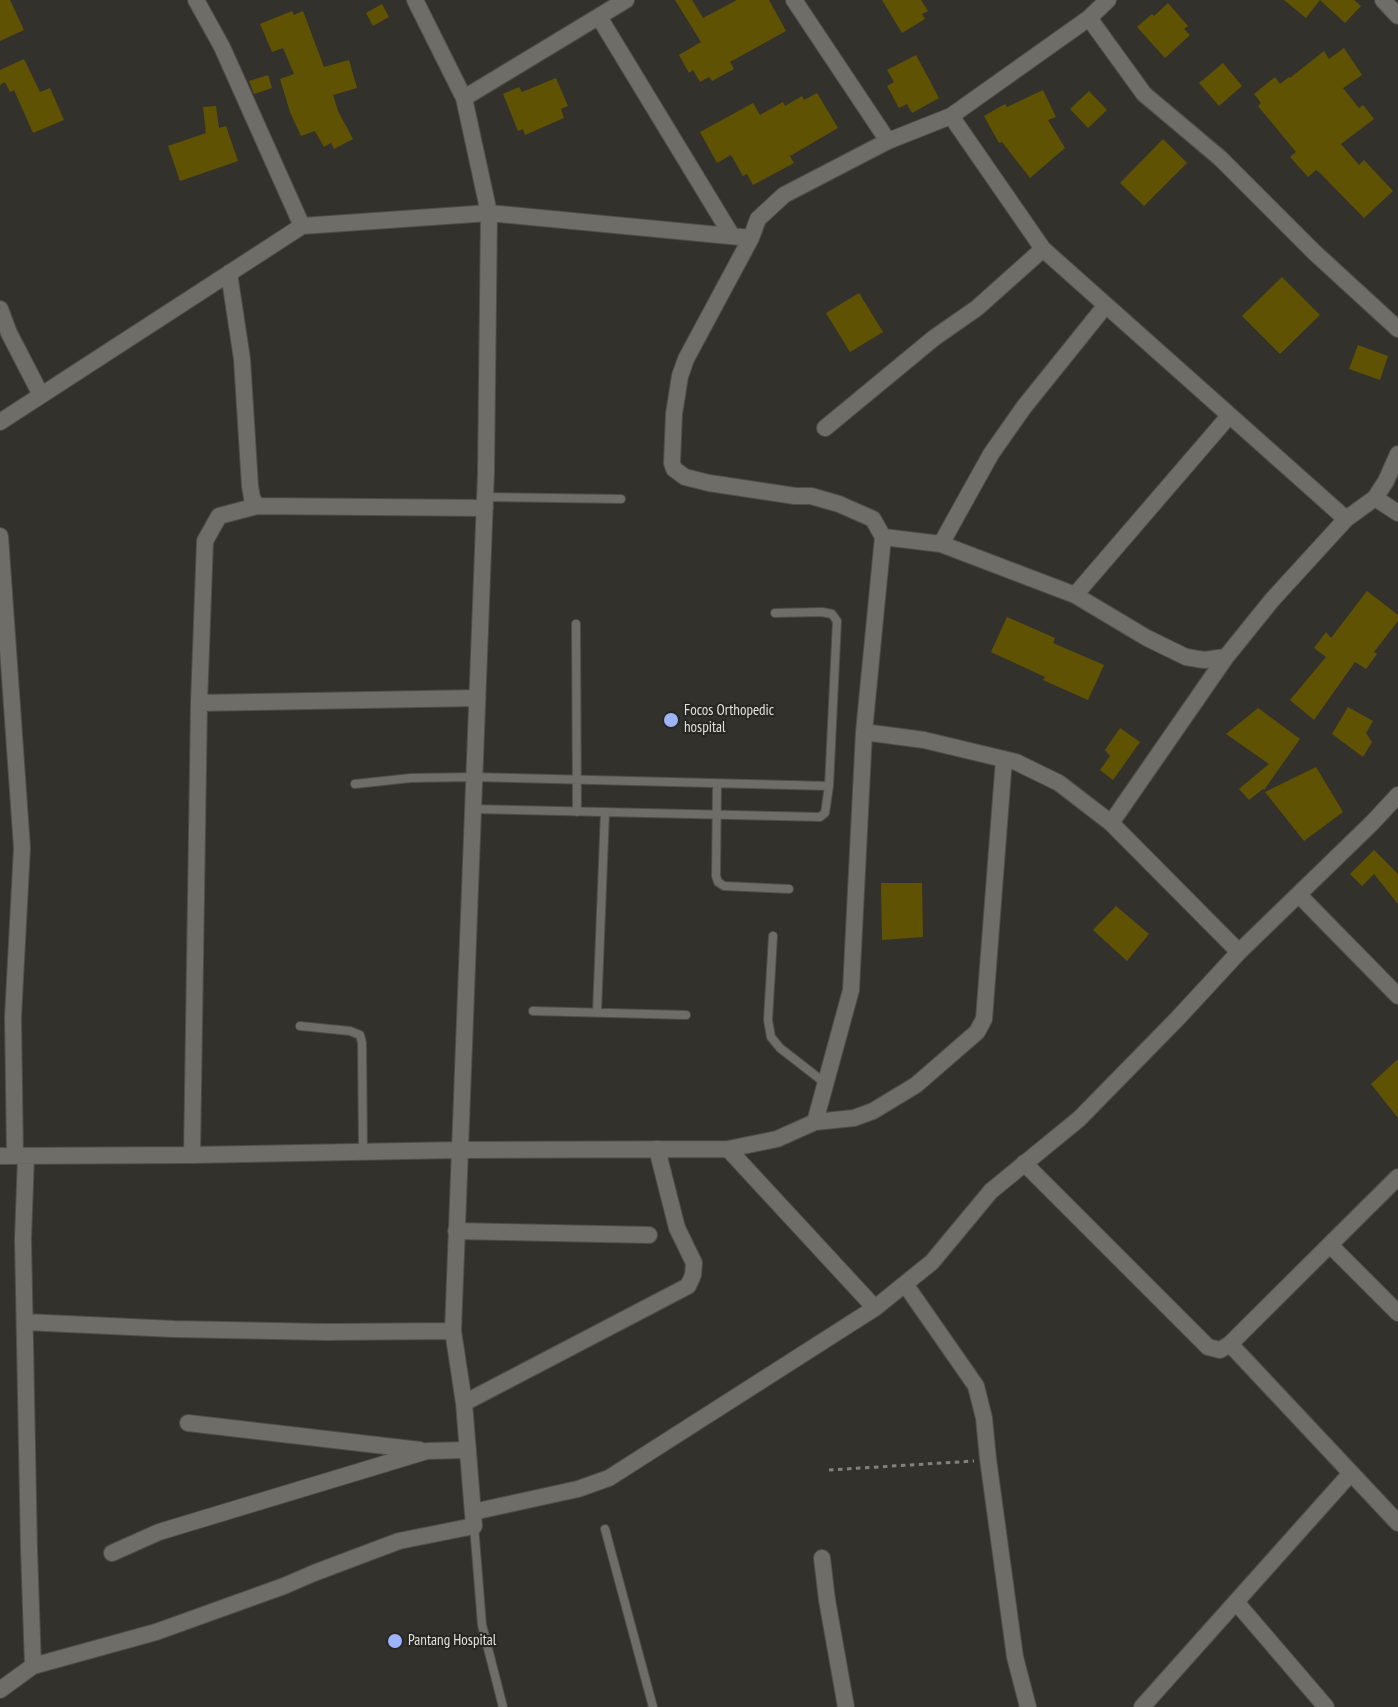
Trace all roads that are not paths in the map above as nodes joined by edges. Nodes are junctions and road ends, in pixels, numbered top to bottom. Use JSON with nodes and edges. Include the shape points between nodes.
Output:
{"nodes":[{"id":1,"x":196,"y":0,"type":"edge"},
{"id":2,"x":415,"y":0,"type":"edge"},
{"id":3,"x":626,"y":0,"type":"edge"},
{"id":4,"x":794,"y":0,"type":"edge"},
{"id":5,"x":1108,"y":0,"type":"edge"},
{"id":6,"x":1383,"y":0,"type":"edge"},
{"id":7,"x":1398,"y":16,"type":"edge"},
{"id":8,"x":599,"y":17,"type":"junction"},
{"id":9,"x":1089,"y":18,"type":"junction"},
{"id":10,"x":464,"y":98,"type":"junction"},
{"id":11,"x":951,"y":116,"type":"junction"},
{"id":12,"x":888,"y":141,"type":"junction"},
{"id":13,"x":489,"y":213,"type":"junction"},
{"id":14,"x":302,"y":226,"type":"junction"},
{"id":15,"x":732,"y":236,"type":"junction"},
{"id":16,"x":751,"y":238,"type":"junction"},
{"id":17,"x":1043,"y":249,"type":"junction"},
{"id":18,"x":229,"y":273,"type":"junction"},
{"id":19,"x":1106,"y":305,"type":"junction"},
{"id":20,"x":0,"y":309,"type":"edge"},
{"id":21,"x":1398,"y":329,"type":"edge"},
{"id":22,"x":41,"y":395,"type":"junction"},
{"id":23,"x":1229,"y":416,"type":"junction"},
{"id":24,"x":0,"y":422,"type":"edge"},
{"id":25,"x":825,"y":428,"type":"dead end"},
{"id":26,"x":1398,"y":454,"type":"edge"},
{"id":27,"x":1375,"y":498,"type":"junction"},
{"id":28,"x":621,"y":500,"type":"dead end"},
{"id":29,"x":485,"y":503,"type":"junction"},
{"id":30,"x":257,"y":506,"type":"junction"},
{"id":31,"x":1398,"y":513,"type":"edge"},
{"id":32,"x":1346,"y":519,"type":"junction"},
{"id":33,"x":0,"y":536,"type":"edge"},
{"id":34,"x":883,"y":537,"type":"junction"},
{"id":35,"x":941,"y":544,"type":"junction"},
{"id":36,"x":1075,"y":595,"type":"junction"},
{"id":37,"x":775,"y":613,"type":"dead end"},
{"id":38,"x":576,"y":624,"type":"dead end"},
{"id":39,"x":1227,"y":657,"type":"junction"},
{"id":40,"x":477,"y":698,"type":"junction"},
{"id":41,"x":199,"y":703,"type":"junction"},
{"id":42,"x":864,"y":732,"type":"junction"},
{"id":43,"x":1004,"y":759,"type":"junction"},
{"id":44,"x":474,"y":777,"type":"junction"},
{"id":45,"x":577,"y":780,"type":"junction"},
{"id":46,"x":355,"y":784,"type":"dead end"},
{"id":47,"x":717,"y":784,"type":"junction"},
{"id":48,"x":829,"y":786,"type":"junction"},
{"id":49,"x":1398,"y":795,"type":"edge"},
{"id":50,"x":473,"y":809,"type":"junction"},
{"id":51,"x":577,"y":812,"type":"junction"},
{"id":52,"x":605,"y":812,"type":"junction"},
{"id":53,"x":717,"y":816,"type":"junction"},
{"id":54,"x":1111,"y":823,"type":"junction"},
{"id":55,"x":789,"y":889,"type":"dead end"},
{"id":56,"x":1299,"y":895,"type":"junction"},
{"id":57,"x":773,"y":936,"type":"dead end"},
{"id":58,"x":1239,"y":952,"type":"junction"},
{"id":59,"x":1398,"y":996,"type":"edge"},
{"id":60,"x":533,"y":1011,"type":"dead end"},
{"id":61,"x":597,"y":1012,"type":"junction"},
{"id":62,"x":686,"y":1015,"type":"dead end"},
{"id":63,"x":300,"y":1026,"type":"dead end"},
{"id":64,"x":825,"y":1083,"type":"junction"},
{"id":65,"x":815,"y":1122,"type":"junction"},
{"id":66,"x":657,"y":1149,"type":"junction"},
{"id":67,"x":728,"y":1149,"type":"junction"},
{"id":68,"x":459,"y":1150,"type":"junction"},
{"id":69,"x":363,"y":1151,"type":"junction"},
{"id":70,"x":192,"y":1155,"type":"junction"},
{"id":71,"x":14,"y":1156,"type":"edge"},
{"id":72,"x":1024,"y":1163,"type":"junction"},
{"id":73,"x":1398,"y":1177,"type":"edge"},
{"id":74,"x":456,"y":1231,"type":"junction"},
{"id":75,"x":650,"y":1235,"type":"dead end"},
{"id":76,"x":1330,"y":1245,"type":"junction"},
{"id":77,"x":904,"y":1284,"type":"junction"},
{"id":78,"x":875,"y":1308,"type":"junction"},
{"id":79,"x":1398,"y":1313,"type":"edge"},
{"id":80,"x":25,"y":1322,"type":"junction"},
{"id":81,"x":453,"y":1331,"type":"junction"},
{"id":82,"x":1230,"y":1344,"type":"junction"},
{"id":83,"x":464,"y":1403,"type":"junction"},
{"id":84,"x":188,"y":1423,"type":"dead end"},
{"id":85,"x":468,"y":1450,"type":"junction"},
{"id":86,"x":427,"y":1451,"type":"junction"},
{"id":87,"x":1351,"y":1473,"type":"junction"},
{"id":88,"x":473,"y":1519,"type":"junction"},
{"id":89,"x":1398,"y":1523,"type":"edge"},
{"id":90,"x":605,"y":1529,"type":"dead end"},
{"id":91,"x":112,"y":1553,"type":"dead end"},
{"id":92,"x":822,"y":1558,"type":"dead end"},
{"id":93,"x":1236,"y":1602,"type":"junction"},
{"id":94,"x":33,"y":1666,"type":"junction"},
{"id":95,"x":0,"y":1690,"type":"edge"},
{"id":96,"x":1318,"y":1704,"type":"edge"},
{"id":97,"x":503,"y":1707,"type":"edge"},
{"id":98,"x":653,"y":1707,"type":"edge"},
{"id":99,"x":846,"y":1707,"type":"edge"},
{"id":100,"x":1028,"y":1707,"type":"edge"},
{"id":101,"x":1142,"y":1707,"type":"edge"}],
"edges":[{"from":1,"to":14,"type":"street","via":[[222,47]]},
{"from":2,"to":10,"type":"street"},
{"from":3,"to":8,"type":"street"},
{"from":4,"to":12,"type":"street"},
{"from":5,"to":9,"type":"street"},
{"from":6,"to":7,"type":"street"},
{"from":8,"to":10,"type":"street"},
{"from":8,"to":15,"type":"street"},
{"from":9,"to":11,"type":"street"},
{"from":9,"to":21,"type":"street","via":[[1144,94],[1220,158]]},
{"from":10,"to":13,"type":"street"},
{"from":11,"to":12,"type":"street"},
{"from":11,"to":17,"type":"street"},
{"from":12,"to":16,"type":"street","via":[[784,195],[758,219]]},
{"from":13,"to":14,"type":"street"},
{"from":13,"to":15,"type":"street"},
{"from":13,"to":29,"type":"street"},
{"from":14,"to":18,"type":"street"},
{"from":15,"to":16,"type":"street"},
{"from":16,"to":34,"type":"street","via":[[680,375],[674,414],[674,469],[685,477],[710,483],[811,496],[839,504],[873,519]]},
{"from":17,"to":19,"type":"street"},
{"from":17,"to":25,"type":"street","via":[[977,308],[934,338]]},
{"from":18,"to":22,"type":"street"},
{"from":18,"to":30,"type":"street","via":[[242,360],[250,486]]},
{"from":19,"to":23,"type":"street"},
{"from":19,"to":35,"type":"street","via":[[1024,406],[991,454]]},
{"from":20,"to":22,"type":"street"},
{"from":22,"to":24,"type":"street"},
{"from":23,"to":32,"type":"street"},
{"from":23,"to":36,"type":"street"},
{"from":26,"to":27,"type":"street"},
{"from":27,"to":31,"type":"street"},
{"from":27,"to":32,"type":"street"},
{"from":28,"to":29,"type":"lane"},
{"from":29,"to":30,"type":"street"},
{"from":29,"to":40,"type":"street"},
{"from":30,"to":41,"type":"street","via":[[219,516],[205,541]]},
{"from":32,"to":39,"type":"street","via":[[1272,600]]},
{"from":33,"to":71,"type":"street","via":[[22,848],[13,1017]]},
{"from":34,"to":35,"type":"street"},
{"from":34,"to":42,"type":"street"},
{"from":35,"to":36,"type":"street"},
{"from":36,"to":39,"type":"street","via":[[1186,657]]},
{"from":37,"to":48,"type":"lane","via":[[822,612],[832,614],[837,621]]},
{"from":38,"to":45,"type":"lane"},
{"from":39,"to":54,"type":"street"},
{"from":40,"to":41,"type":"street"},
{"from":40,"to":44,"type":"street"},
{"from":41,"to":70,"type":"street"},
{"from":42,"to":43,"type":"street"},
{"from":42,"to":64,"type":"street","via":[[851,990]]},
{"from":43,"to":54,"type":"street","via":[[1059,783]]},
{"from":43,"to":65,"type":"street","via":[[984,1019],[977,1032],[916,1085],[854,1118]]},
{"from":44,"to":45,"type":"lane"},
{"from":44,"to":46,"type":"lane"},
{"from":44,"to":50,"type":"street"},
{"from":45,"to":47,"type":"lane"},
{"from":45,"to":51,"type":"lane"},
{"from":47,"to":48,"type":"lane"},
{"from":47,"to":53,"type":"lane"},
{"from":48,"to":53,"type":"lane","via":[[825,813],[820,818]]},
{"from":49,"to":56,"type":"street"},
{"from":50,"to":51,"type":"lane"},
{"from":50,"to":68,"type":"street"},
{"from":51,"to":52,"type":"lane"},
{"from":52,"to":53,"type":"lane"},
{"from":52,"to":61,"type":"lane"},
{"from":53,"to":55,"type":"lane","via":[[718,882],[724,886]]},
{"from":54,"to":58,"type":"street"},
{"from":56,"to":58,"type":"street"},
{"from":56,"to":59,"type":"street"},
{"from":57,"to":64,"type":"lane","via":[[768,1020],[771,1037]]},
{"from":58,"to":72,"type":"street","via":[[1079,1119]]},
{"from":60,"to":61,"type":"lane"},
{"from":61,"to":62,"type":"lane"},
{"from":63,"to":69,"type":"lane","via":[[360,1035]]},
{"from":64,"to":65,"type":"street"},
{"from":65,"to":67,"type":"street","via":[[777,1139]]},
{"from":66,"to":67,"type":"street"},
{"from":66,"to":68,"type":"street"},
{"from":66,"to":83,"type":"street","via":[[677,1228],[694,1263],[688,1286]]},
{"from":67,"to":78,"type":"street"},
{"from":68,"to":69,"type":"street"},
{"from":68,"to":74,"type":"street"},
{"from":69,"to":70,"type":"street"},
{"from":70,"to":71,"type":"street"},
{"from":71,"to":80,"type":"street","via":[[23,1239]]},
{"from":72,"to":77,"type":"street","via":[[991,1191],[932,1262]]},
{"from":72,"to":82,"type":"street","via":[[1208,1347],[1220,1350]]},
{"from":73,"to":76,"type":"street"},
{"from":74,"to":75,"type":"street"},
{"from":74,"to":81,"type":"street"},
{"from":76,"to":79,"type":"street"},
{"from":76,"to":82,"type":"street"},
{"from":77,"to":78,"type":"street"},
{"from":77,"to":100,"type":"street","via":[[976,1386],[984,1418],[1015,1658]]},
{"from":78,"to":88,"type":"street","via":[[609,1478]]},
{"from":80,"to":81,"type":"street","via":[[302,1332]]},
{"from":80,"to":94,"type":"street"},
{"from":81,"to":83,"type":"street"},
{"from":82,"to":87,"type":"street"},
{"from":83,"to":85,"type":"street"},
{"from":84,"to":86,"type":"street"},
{"from":85,"to":86,"type":"street"},
{"from":85,"to":88,"type":"street"},
{"from":86,"to":91,"type":"street","via":[[159,1532]]},
{"from":87,"to":89,"type":"street"},
{"from":87,"to":93,"type":"street"},
{"from":88,"to":94,"type":"street","via":[[399,1541],[156,1632]]},
{"from":88,"to":97,"type":"lane","via":[[482,1625]]},
{"from":90,"to":98,"type":"lane"},
{"from":92,"to":99,"type":"street"},
{"from":93,"to":96,"type":"street","via":[[1296,1670]]},
{"from":93,"to":101,"type":"street"},
{"from":94,"to":95,"type":"street"}]}
